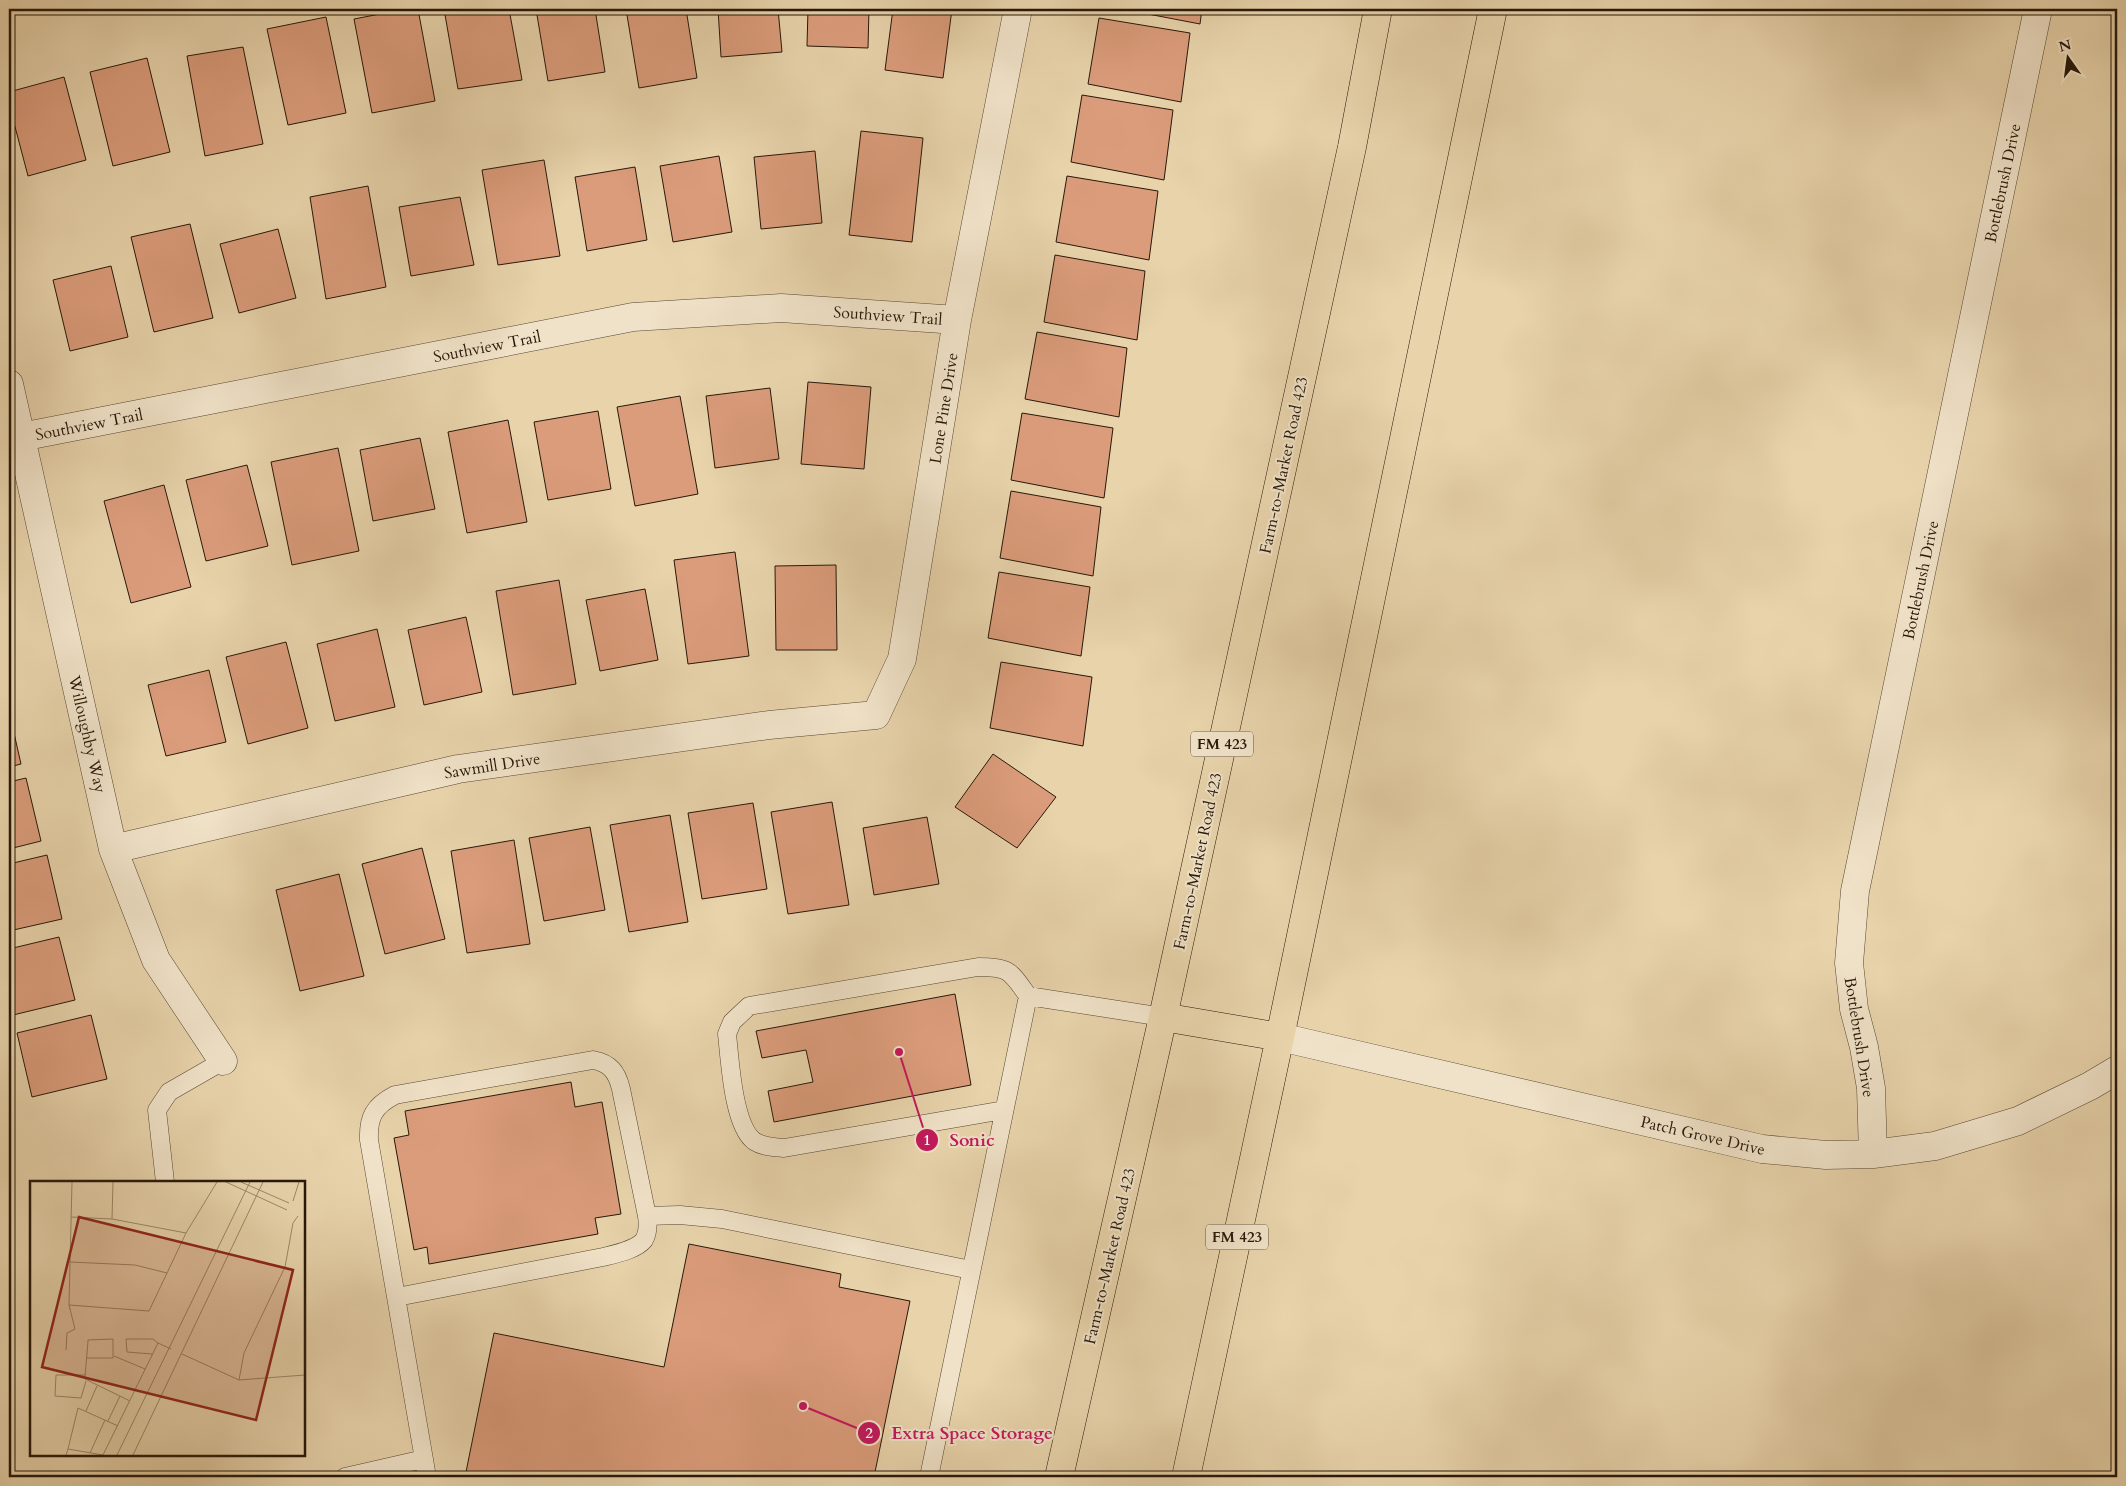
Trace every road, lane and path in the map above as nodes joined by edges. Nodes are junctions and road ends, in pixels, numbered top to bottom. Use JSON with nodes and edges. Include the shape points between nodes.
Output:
{"nodes":[{"id":1,"x":1018,"y":9,"type":"edge"},
{"id":2,"x":1378,"y":9,"type":"edge"},
{"id":3,"x":1493,"y":9,"type":"edge"},
{"id":4,"x":2038,"y":9,"type":"edge"},
{"id":5,"x":957,"y":320,"type":"junction"},
{"id":6,"x":9,"y":384,"type":"edge"},
{"id":7,"x":21,"y":437,"type":"junction"},
{"id":8,"x":876,"y":715,"type":"joint"},
{"id":9,"x":113,"y":849,"type":"junction"},
{"id":10,"x":1028,"y":996,"type":"junction"},
{"id":11,"x":1163,"y":1017,"type":"junction"},
{"id":12,"x":1280,"y":1037,"type":"junction"},
{"id":13,"x":223,"y":1060,"type":"joint"},
{"id":14,"x":2117,"y":1070,"type":"edge"},
{"id":15,"x":1004,"y":1110,"type":"junction"},
{"id":16,"x":1873,"y":1154,"type":"junction"},
{"id":17,"x":165,"y":1181,"type":"edge"},
{"id":18,"x":648,"y":1216,"type":"junction"},
{"id":19,"x":971,"y":1270,"type":"junction"},
{"id":20,"x":397,"y":1297,"type":"junction"},
{"id":21,"x":424,"y":1459,"type":"junction"},
{"id":22,"x":345,"y":1477,"type":"edge"},
{"id":23,"x":427,"y":1477,"type":"edge"},
{"id":24,"x":929,"y":1477,"type":"edge"},
{"id":25,"x":1059,"y":1477,"type":"edge"},
{"id":26,"x":1186,"y":1477,"type":"edge"}],
"edges":[{"from":1,"to":5,"type":"street","name":"Lone Pine Drive"},
{"from":2,"to":11,"type":"main road","name":"Farm-to-Market Road 423","number":"FM 423","via":[[1352,147]]},
{"from":3,"to":12,"type":"main road","number":"FM 423"},
{"from":4,"to":16,"type":"street","name":"Bottlebrush Drive","via":[[1855,891],[1849,963],[1854,1009],[1871,1088]]},
{"from":5,"to":7,"type":"street","name":"Southview Trail","via":[[781,308],[633,317]]},
{"from":5,"to":8,"type":"street","name":"Lone Pine Drive","via":[[902,659]]},
{"from":6,"to":7,"type":"street","name":"Willoughby Way"},
{"from":7,"to":9,"type":"street","name":"Willoughby Way"},
{"from":8,"to":9,"type":"street","name":"Sawmill Drive","via":[[769,725],[458,769]]},
{"from":9,"to":13,"type":"street","name":"Willoughby Way","via":[[156,960]]},
{"from":10,"to":11,"type":"lane"},
{"from":10,"to":15,"type":"lane"},
{"from":10,"to":15,"type":"lane","via":[[1010,972],[998,967],[978,967],[749,1006],[732,1022],[727,1034],[739,1116],[754,1141],[766,1146],[784,1148]]},
{"from":11,"to":12,"type":"main road"},
{"from":11,"to":25,"type":"main road","name":"Farm-to-Market Road 423","number":"FM 423"},
{"from":12,"to":16,"type":"street","name":"Patch Grove Drive","via":[[1762,1149],[1826,1155]]},
{"from":12,"to":26,"type":"main road","number":"FM 423"},
{"from":13,"to":17,"type":"lane","via":[[169,1092],[157,1110]]},
{"from":14,"to":16,"type":"street","name":"Patch Grove Drive","via":[[2018,1121],[1935,1146]]},
{"from":15,"to":19,"type":"lane"},
{"from":18,"to":19,"type":"lane","via":[[722,1219]]},
{"from":18,"to":20,"type":"lane","via":[[644,1240],[615,1254]]},
{"from":18,"to":20,"type":"lane","via":[[618,1078],[605,1062],[593,1060],[396,1095],[383,1102],[368,1125]]},
{"from":19,"to":24,"type":"lane"},
{"from":20,"to":21,"type":"lane"},
{"from":21,"to":22,"type":"lane"},
{"from":21,"to":23,"type":"lane"}]}
